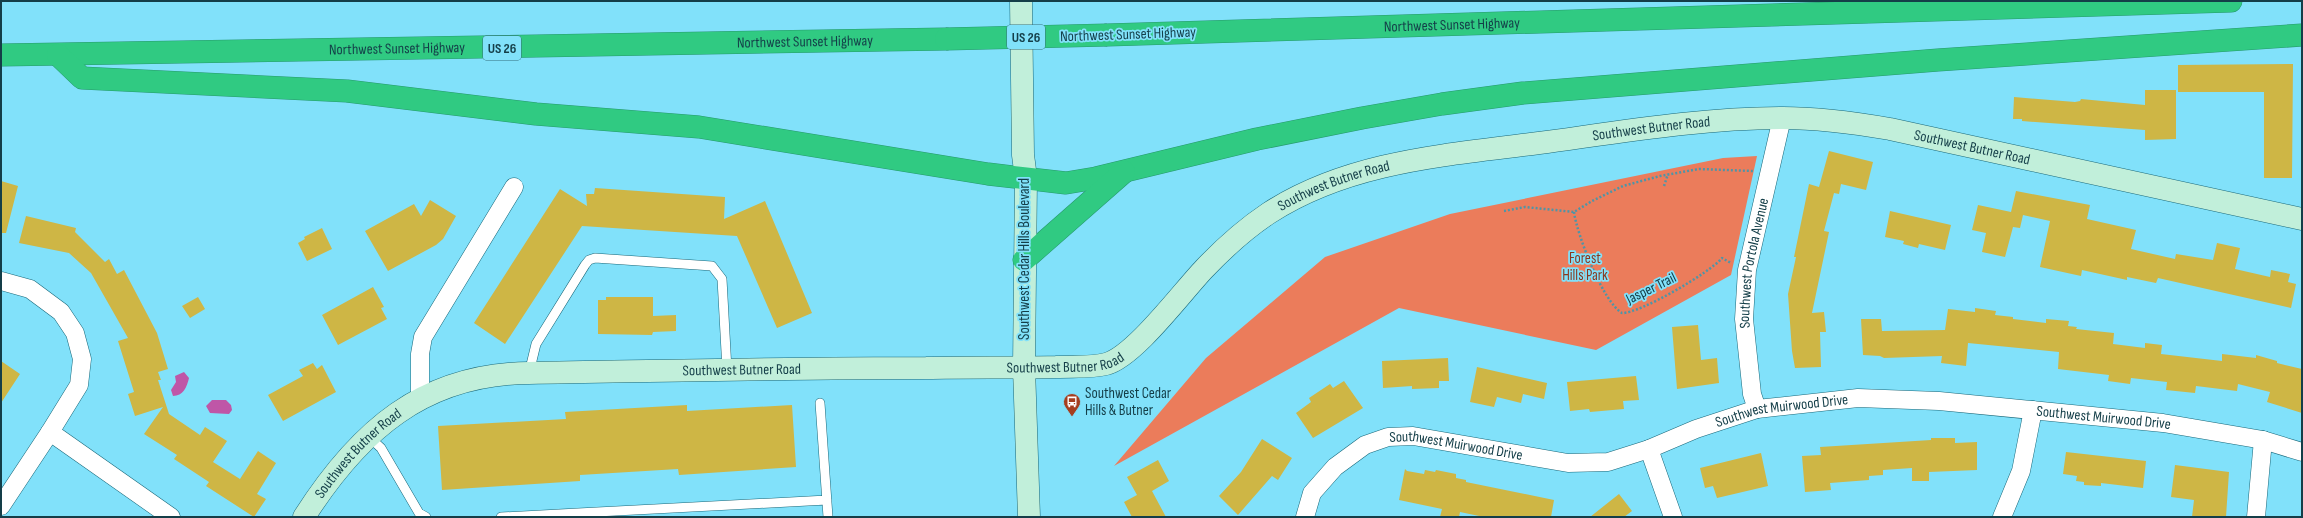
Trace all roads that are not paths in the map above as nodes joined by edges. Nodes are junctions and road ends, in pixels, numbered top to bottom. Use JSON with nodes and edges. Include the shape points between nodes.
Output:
{"nodes":[{"id":1,"x":1021,"y":1,"type":"edge"},
{"id":2,"x":2231,"y":1,"type":"edge"},
{"id":3,"x":2302,"y":35,"type":"edge"},
{"id":4,"x":58,"y":54,"type":"junction"},
{"id":5,"x":1,"y":55,"type":"edge"},
{"id":6,"x":1782,"y":118,"type":"junction"},
{"id":7,"x":1127,"y":170,"type":"junction"},
{"id":8,"x":1026,"y":178,"type":"junction"},
{"id":9,"x":514,"y":187,"type":"dead end"},
{"id":10,"x":2302,"y":219,"type":"edge"},
{"id":11,"x":1024,"y":260,"type":"junction"},
{"id":12,"x":1,"y":281,"type":"edge"},
{"id":13,"x":1024,"y":368,"type":"junction"},
{"id":14,"x":727,"y":370,"type":"junction"},
{"id":15,"x":530,"y":373,"type":"junction"},
{"id":16,"x":420,"y":399,"type":"junction"},
{"id":17,"x":820,"y":403,"type":"dead end"},
{"id":18,"x":1757,"y":409,"type":"junction"},
{"id":19,"x":2033,"y":410,"type":"junction"},
{"id":20,"x":50,"y":432,"type":"junction"},
{"id":21,"x":368,"y":435,"type":"junction"},
{"id":22,"x":2264,"y":440,"type":"junction"},
{"id":23,"x":1649,"y":449,"type":"junction"},
{"id":24,"x":2302,"y":452,"type":"edge"},
{"id":25,"x":827,"y":500,"type":"junction"},
{"id":26,"x":1,"y":506,"type":"edge"},
{"id":27,"x":171,"y":517,"type":"edge"},
{"id":28,"x":304,"y":517,"type":"edge"},
{"id":29,"x":426,"y":517,"type":"edge"},
{"id":30,"x":501,"y":517,"type":"edge"},
{"id":31,"x":828,"y":517,"type":"edge"},
{"id":32,"x":1029,"y":517,"type":"edge"},
{"id":33,"x":1305,"y":517,"type":"edge"},
{"id":34,"x":1673,"y":517,"type":"edge"},
{"id":35,"x":2002,"y":517,"type":"edge"},
{"id":36,"x":2256,"y":517,"type":"edge"}],
"edges":[{"from":1,"to":8,"type":"street","name":"Southwest Cedar Hills Boulevard","via":[[1023,155]]},
{"from":2,"to":4,"type":"highway","name":"Northwest Sunset Highway","number":"US 26","bridge":true,"via":[[946,39]]},
{"from":3,"to":7,"type":"highway","via":[[1938,60],[1523,93],[1362,118],[1257,139]]},
{"from":4,"to":5,"type":"highway","name":"Northwest Sunset Highway","number":"US 26"},
{"from":4,"to":8,"type":"highway","via":[[82,78],[347,91],[536,114],[699,127]]},
{"from":6,"to":10,"type":"street","name":"Southwest Butner Road","via":[[1890,129]]},
{"from":6,"to":13,"type":"street","name":"Southwest Butner Road","via":[[1677,124],[1472,151],[1399,163],[1333,180],[1272,211],[1233,241],[1206,266],[1128,352],[1115,360],[1097,365]]},
{"from":6,"to":18,"type":"street","name":"Southwest Portola Avenue","via":[[1747,270],[1744,319],[1752,394]]},
{"from":7,"to":8,"type":"highway","via":[[1066,183]]},
{"from":7,"to":11,"type":"highway"},
{"from":8,"to":11,"type":"street","name":"Southwest Cedar Hills Boulevard"},
{"from":9,"to":16,"type":"street","via":[[424,337],[420,354]]},
{"from":11,"to":13,"type":"street","name":"Southwest Cedar Hills Boulevard"},
{"from":12,"to":20,"type":"street","via":[[30,288],[61,312],[75,333],[82,359],[79,384]]},
{"from":13,"to":14,"type":"street","name":"Southwest Butner Road"},
{"from":13,"to":32,"type":"street","name":"Southwest Cedar Hills Boulevard"},
{"from":14,"to":15,"type":"street","name":"Southwest Butner Road"},
{"from":14,"to":15,"type":"lane","via":[[722,279],[712,266],[595,258],[585,265],[536,344]]},
{"from":15,"to":16,"type":"street","name":"Southwest Butner Road","via":[[491,376],[444,388]]},
{"from":16,"to":21,"type":"street","name":"Southwest Butner Road"},
{"from":17,"to":25,"type":"lane"},
{"from":18,"to":19,"type":"street","name":"Southwest Muirwood Drive","via":[[1858,398],[1939,401]]},
{"from":18,"to":23,"type":"street","name":"Southwest Muirwood Drive","via":[[1696,428]]},
{"from":19,"to":22,"type":"street","name":"Southwest Muirwood Drive","via":[[2163,423]]},
{"from":19,"to":35,"type":"street","via":[[2021,471]]},
{"from":20,"to":26,"type":"street"},
{"from":20,"to":27,"type":"street"},
{"from":21,"to":28,"type":"street","name":"Southwest Butner Road","via":[[343,462]]},
{"from":21,"to":29,"type":"lane","via":[[381,448],[419,513]]},
{"from":22,"to":24,"type":"street","name":"Southwest Muirwood Drive"},
{"from":22,"to":36,"type":"street"},
{"from":23,"to":33,"type":"street","name":"Southwest Muirwood Drive","via":[[1608,462],[1568,463],[1413,436],[1388,437],[1365,445],[1335,466],[1312,494]]},
{"from":23,"to":34,"type":"street"},
{"from":25,"to":30,"type":"lane"},
{"from":25,"to":31,"type":"lane"}]}
